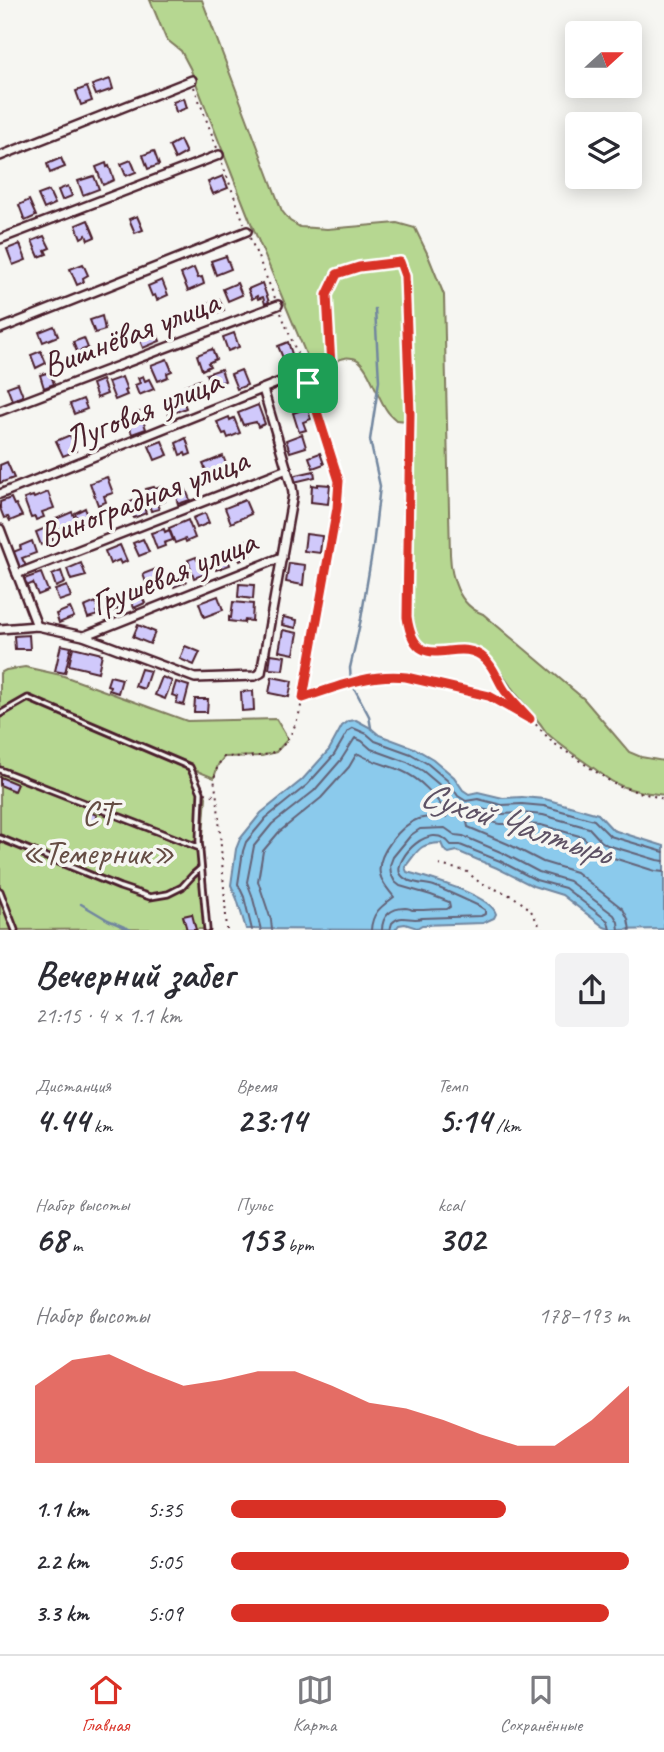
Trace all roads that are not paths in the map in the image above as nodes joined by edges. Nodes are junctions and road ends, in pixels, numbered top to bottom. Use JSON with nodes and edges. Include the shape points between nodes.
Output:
{"nodes":[{"id":1,"x":192,"y":80,"type":"road end"},
{"id":2,"x":219,"y":155,"type":"road end"},
{"id":3,"x":0,"y":156,"type":"edge"},
{"id":4,"x":247,"y":231,"type":"road end"},
{"id":5,"x":0,"y":239,"type":"edge"},
{"id":6,"x":278,"y":304,"type":"road end"},
{"id":7,"x":0,"y":329,"type":"edge"},
{"id":8,"x":302,"y":373,"type":"road end"},
{"id":9,"x":263,"y":389,"type":"junction"},
{"id":10,"x":0,"y":411,"type":"edge"},
{"id":11,"x":287,"y":470,"type":"junction"},
{"id":12,"x":0,"y":494,"type":"edge"},
{"id":13,"x":0,"y":528,"type":"edge"},
{"id":14,"x":282,"y":557,"type":"junction"},
{"id":15,"x":17,"y":574,"type":"junction"},
{"id":16,"x":37,"y":626,"type":"junction"},
{"id":17,"x":0,"y":629,"type":"edge"},
{"id":18,"x":83,"y":636,"type":"junction"},
{"id":19,"x":0,"y":714,"type":"edge"},
{"id":20,"x":0,"y":770,"type":"edge"},
{"id":21,"x":0,"y":838,"type":"edge"},
{"id":22,"x":200,"y":848,"type":"junction"},
{"id":23,"x":201,"y":869,"type":"junction"},
{"id":24,"x":0,"y":891,"type":"edge"},
{"id":25,"x":15,"y":929,"type":"edge"},
{"id":26,"x":206,"y":929,"type":"edge"}],
"edges":[{"from":1,"to":3,"type":"street"},
{"from":2,"to":5,"type":"street"},
{"from":4,"to":7,"type":"street"},
{"from":6,"to":10,"type":"street","name":"Вишнёвая улица"},
{"from":8,"to":9,"type":"street","name":"Луговая улица"},
{"from":9,"to":11,"type":"street"},
{"from":9,"to":12,"type":"street","name":"Луговая улица"},
{"from":11,"to":14,"type":"street","via":[[293,494]]},
{"from":11,"to":15,"type":"street","name":"Виноградная улица"},
{"from":13,"to":15,"type":"street"},
{"from":14,"to":18,"type":"street","name":"Грушевая улица"},
{"from":14,"to":18,"type":"street","via":[[261,673],[255,677],[195,678]]},
{"from":15,"to":16,"type":"street"},
{"from":16,"to":17,"type":"street"},
{"from":16,"to":18,"type":"street"},
{"from":19,"to":22,"type":"lane","via":[[28,698],[190,767],[201,793]]},
{"from":20,"to":22,"type":"lane"},
{"from":21,"to":23,"type":"lane","via":[[150,897],[183,887]]},
{"from":22,"to":23,"type":"lane"},
{"from":23,"to":26,"type":"lane"},
{"from":24,"to":25,"type":"lane"}]}
